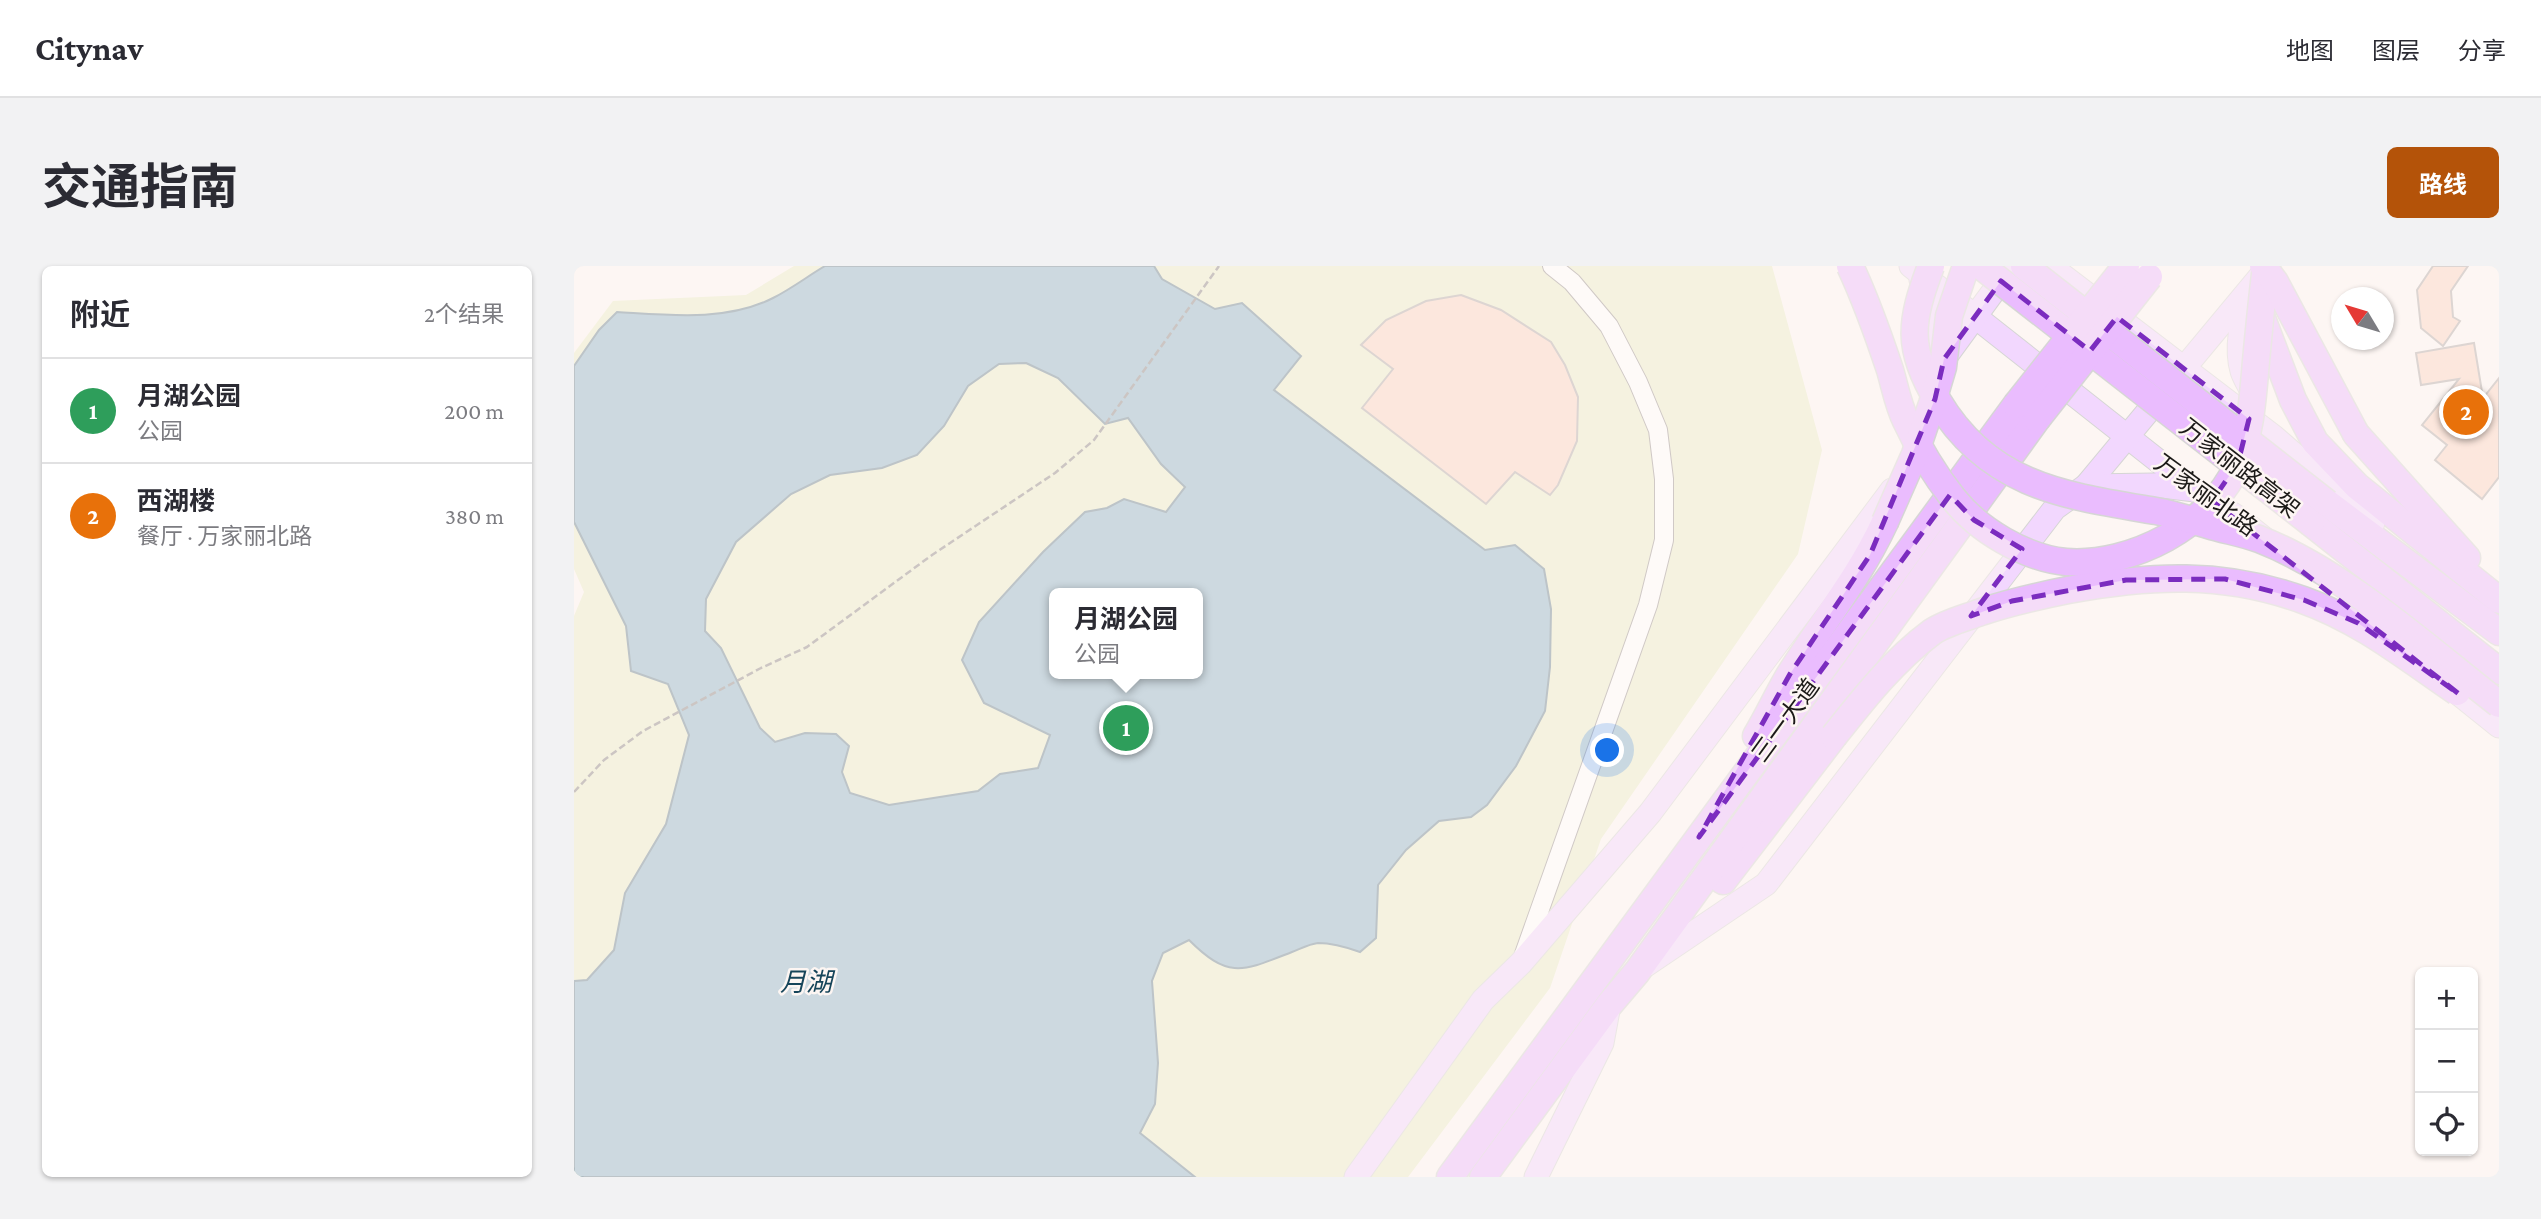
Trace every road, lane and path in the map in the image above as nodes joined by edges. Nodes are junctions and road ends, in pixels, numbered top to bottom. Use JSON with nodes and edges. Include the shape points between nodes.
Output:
{"nodes":[{"id":1,"x":1219,"y":266,"type":"edge"},
{"id":2,"x":1552,"y":266,"type":"edge"},
{"id":3,"x":1850,"y":266,"type":"edge"},
{"id":4,"x":1966,"y":266,"type":"edge"},
{"id":5,"x":1981,"y":266,"type":"edge"},
{"id":6,"x":2012,"y":266,"type":"edge"},
{"id":7,"x":2024,"y":266,"type":"edge"},
{"id":8,"x":2050,"y":266,"type":"edge"},
{"id":9,"x":2267,"y":266,"type":"edge"},
{"id":10,"x":1920,"y":268,"type":"edge"},
{"id":11,"x":2144,"y":270,"type":"edge"},
{"id":12,"x":2260,"y":313,"type":"junction"},
{"id":13,"x":1975,"y":317,"type":"junction"},
{"id":14,"x":1941,"y":363,"type":"junction"},
{"id":15,"x":2185,"y":369,"type":"junction"},
{"id":16,"x":2027,"y":412,"type":"junction"},
{"id":17,"x":2128,"y":437,"type":"junction"},
{"id":18,"x":2274,"y":437,"type":"junction"},
{"id":19,"x":2086,"y":486,"type":"junction"},
{"id":20,"x":2195,"y":490,"type":"junction"},
{"id":21,"x":2499,"y":593,"type":"edge"},
{"id":22,"x":2499,"y":600,"type":"edge"},
{"id":23,"x":2499,"y":620,"type":"edge"},
{"id":24,"x":2499,"y":632,"type":"edge"},
{"id":25,"x":2499,"y":671,"type":"edge"},
{"id":26,"x":2499,"y":704,"type":"edge"},
{"id":27,"x":2499,"y":719,"type":"edge"},
{"id":28,"x":2499,"y":726,"type":"edge"},
{"id":29,"x":574,"y":792,"type":"edge"},
{"id":30,"x":1699,"y":838,"type":"junction"},
{"id":31,"x":1677,"y":916,"type":"junction"},
{"id":32,"x":1521,"y":963,"type":"junction"},
{"id":33,"x":1637,"y":972,"type":"junction"},
{"id":34,"x":1609,"y":1005,"type":"junction"},
{"id":35,"x":1539,"y":1174,"type":"edge"},
{"id":36,"x":1356,"y":1177,"type":"edge"},
{"id":37,"x":1450,"y":1177,"type":"edge"},
{"id":38,"x":1483,"y":1177,"type":"edge"}],
"edges":[{"from":1,"to":29,"type":"path","via":[[1094,440],[1055,473],[932,555],[807,647],[643,731],[604,760]]},
{"from":2,"to":32,"type":"street","via":[[1609,326],[1658,430],[1664,540],[1639,630]]},
{"from":3,"to":12,"type":"highway","bridge":true,"via":[[1869,307],[1905,419],[1954,499],[1993,534],[2026,551],[2066,562],[2139,551],[2169,538],[2226,488],[2238,463],[2251,412]]},
{"from":4,"to":30,"type":"highway","bridge":true,"via":[[1949,316],[1943,367],[1932,404],[1870,555],[1790,674]]},
{"from":5,"to":25,"type":"highway","name":"万家丽路高架","bridge":true},
{"from":6,"to":13,"type":"main road"},
{"from":7,"to":24,"type":"highway","name":"万家丽路高架","bridge":true},
{"from":8,"to":15,"type":"main road"},
{"from":9,"to":12,"type":"highway","bridge":true},
{"from":9,"to":15,"type":"main road"},
{"from":9,"to":18,"type":"main road","via":[[2246,305],[2240,332],[2242,370]]},
{"from":9,"to":21,"type":"highway","bridge":true,"via":[[2356,435]]},
{"from":10,"to":13,"type":"main road","name":"万家丽北路"},
{"from":10,"to":14,"type":"main road","via":[[1940,331]]},
{"from":10,"to":26,"type":"highway","bridge":true,"via":[[1913,328],[1918,363],[1946,416],[1987,458],[2016,476],[2078,498],[2160,512],[2259,539],[2350,589]]},
{"from":11,"to":16,"type":"highway","name":"三一大道","bridge":true},
{"from":12,"to":22,"type":"highway","via":[[2293,400],[2315,442],[2357,486]]},
{"from":13,"to":14,"type":"main road"},
{"from":13,"to":17,"type":"main road","name":"万家丽北路"},
{"from":14,"to":32,"type":"main road","via":[[1936,399],[1908,466],[1650,813]]},
{"from":15,"to":17,"type":"main road"},
{"from":15,"to":18,"type":"main road"},
{"from":16,"to":30,"type":"highway","name":"三一大道"},
{"from":16,"to":31,"type":"highway","name":"三一大道"},
{"from":17,"to":19,"type":"main road"},
{"from":17,"to":20,"type":"main road","name":"万家丽北路"},
{"from":18,"to":23,"type":"main road","via":[[2395,542]]},
{"from":19,"to":20,"type":"main road"},
{"from":19,"to":33,"type":"main road","via":[[2055,508],[1766,884]]},
{"from":20,"to":28,"type":"main road","name":"万家丽北路","via":[[2345,600]]},
{"from":27,"to":31,"type":"highway","bridge":true,"via":[[2358,623],[2266,588],[2195,577],[2126,580],[2012,601],[1934,630],[1878,680],[1724,881]]},
{"from":30,"to":37,"type":"highway","name":"三一大道"},
{"from":31,"to":33,"type":"highway","name":"三一大道"},
{"from":32,"to":36,"type":"main road","via":[[1483,1000]]},
{"from":33,"to":34,"type":"highway","name":"三一大道"},
{"from":34,"to":35,"type":"main road","via":[[1602,1043]]},
{"from":34,"to":38,"type":"highway","name":"三一大道"}]}
